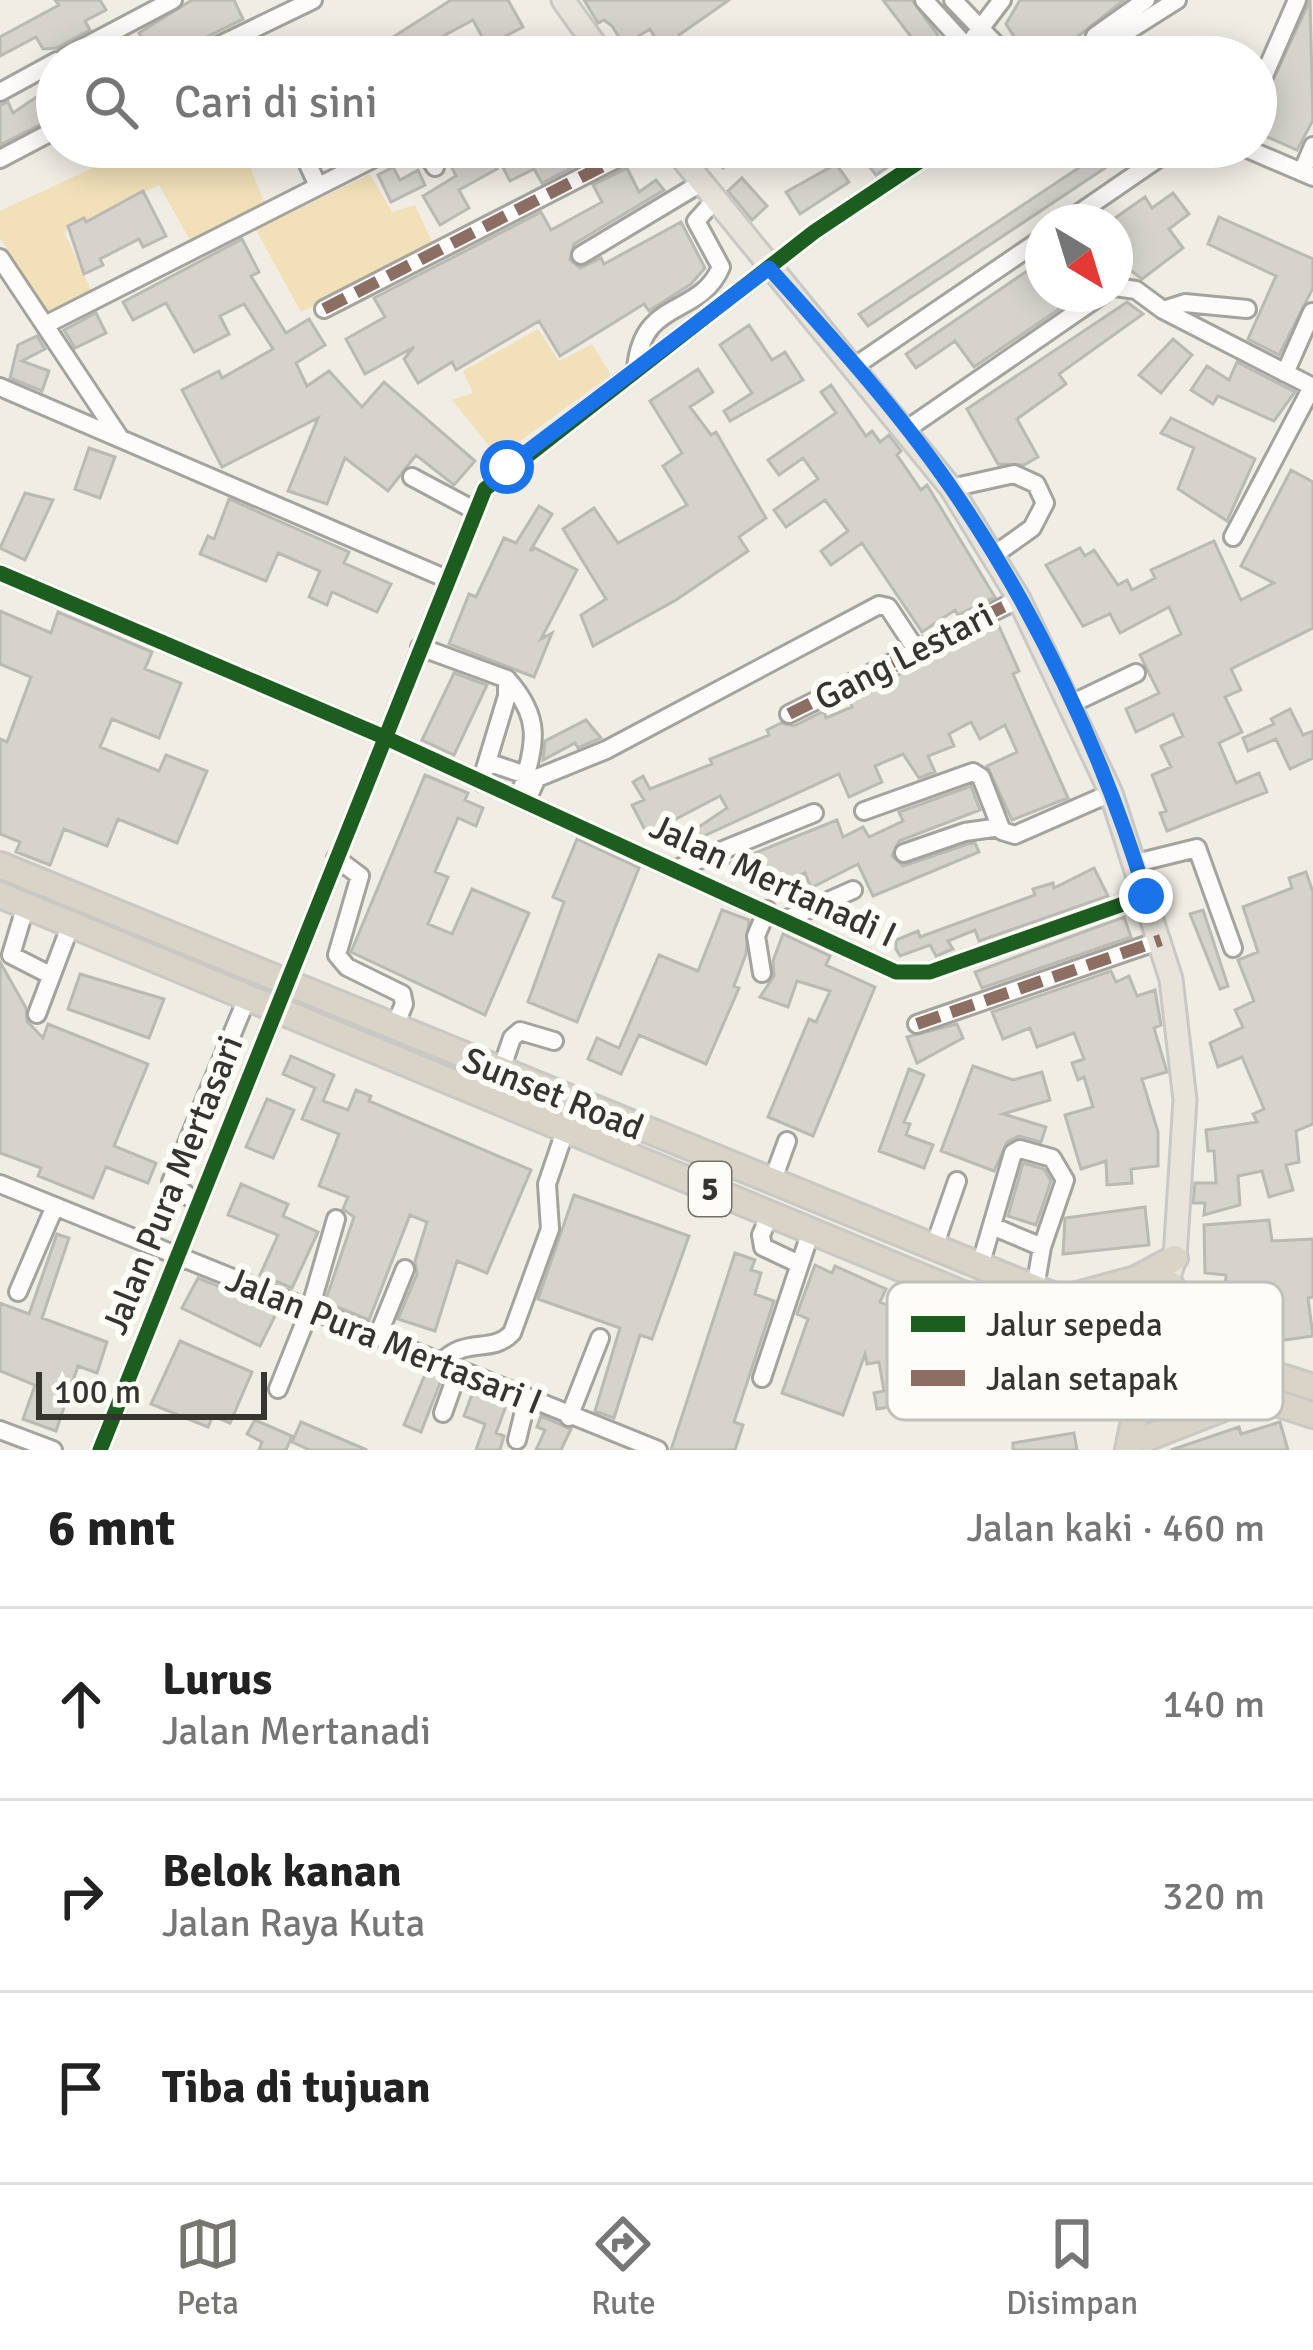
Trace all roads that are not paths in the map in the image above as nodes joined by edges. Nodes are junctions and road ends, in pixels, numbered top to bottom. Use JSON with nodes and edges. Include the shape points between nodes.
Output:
{"nodes":[{"id":1,"x":173,"y":0,"type":"edge"},
{"id":2,"x":313,"y":0,"type":"edge"},
{"id":3,"x":562,"y":0,"type":"edge"},
{"id":4,"x":924,"y":0,"type":"edge"},
{"id":5,"x":953,"y":0,"type":"edge"},
{"id":6,"x":1002,"y":0,"type":"edge"},
{"id":7,"x":1146,"y":0,"type":"edge"},
{"id":8,"x":1177,"y":0,"type":"edge"},
{"id":9,"x":1297,"y":0,"type":"edge"},
{"id":10,"x":979,"y":31,"type":"junction"},
{"id":11,"x":105,"y":36,"type":"edge"},
{"id":12,"x":238,"y":36,"type":"edge"},
{"id":13,"x":589,"y":36,"type":"edge"},
{"id":14,"x":957,"y":36,"type":"edge"},
{"id":15,"x":977,"y":36,"type":"edge"},
{"id":16,"x":985,"y":36,"type":"edge"},
{"id":17,"x":1095,"y":36,"type":"edge"},
{"id":18,"x":1121,"y":36,"type":"edge"},
{"id":19,"x":1277,"y":46,"type":"edge"},
{"id":20,"x":36,"y":73,"type":"edge"},
{"id":21,"x":0,"y":92,"type":"edge"},
{"id":22,"x":36,"y":141,"type":"edge"},
{"id":23,"x":1313,"y":146,"type":"edge"},
{"id":24,"x":0,"y":159,"type":"edge"},
{"id":25,"x":1277,"y":161,"type":"edge"},
{"id":26,"x":309,"y":168,"type":"edge"},
{"id":27,"x":355,"y":168,"type":"edge"},
{"id":28,"x":599,"y":168,"type":"edge"},
{"id":29,"x":689,"y":168,"type":"edge"},
{"id":30,"x":909,"y":168,"type":"edge"},
{"id":31,"x":1144,"y":168,"type":"edge"},
{"id":32,"x":1308,"y":174,"type":"edge"},
{"id":33,"x":318,"y":187,"type":"junction"},
{"id":34,"x":708,"y":192,"type":"junction"},
{"id":35,"x":1092,"y":204,"type":"edge"},
{"id":36,"x":1025,"y":250,"type":"edge"},
{"id":37,"x":580,"y":255,"type":"dead end"},
{"id":38,"x":0,"y":258,"type":"edge"},
{"id":39,"x":769,"y":268,"type":"junction"},
{"id":40,"x":1133,"y":290,"type":"edge"},
{"id":41,"x":324,"y":309,"type":"dead end"},
{"id":42,"x":1247,"y":309,"type":"dead end"},
{"id":43,"x":1163,"y":310,"type":"junction"},
{"id":44,"x":1077,"y":312,"type":"edge"},
{"id":45,"x":1312,"y":312,"type":"edge"},
{"id":46,"x":45,"y":325,"type":"junction"},
{"id":47,"x":855,"y":366,"type":"junction"},
{"id":48,"x":636,"y":369,"type":"junction"},
{"id":49,"x":1285,"y":373,"type":"junction"},
{"id":50,"x":0,"y":387,"type":"edge"},
{"id":51,"x":1312,"y":387,"type":"edge"},
{"id":52,"x":907,"y":429,"type":"junction"},
{"id":53,"x":118,"y":435,"type":"junction"},
{"id":54,"x":412,"y":478,"type":"dead end"},
{"id":55,"x":951,"y":488,"type":"junction"},
{"id":56,"x":474,"y":510,"type":"junction"},
{"id":57,"x":1233,"y":538,"type":"dead end"},
{"id":58,"x":994,"y":555,"type":"junction"},
{"id":59,"x":0,"y":573,"type":"edge"},
{"id":60,"x":447,"y":579,"type":"junction"},
{"id":61,"x":1019,"y":599,"type":"junction"},
{"id":62,"x":420,"y":647,"type":"junction"},
{"id":63,"x":917,"y":651,"type":"junction"},
{"id":64,"x":1136,"y":673,"type":"dead end"},
{"id":65,"x":507,"y":680,"type":"junction"},
{"id":66,"x":1071,"y":704,"type":"junction"},
{"id":67,"x":789,"y":714,"type":"dead end"},
{"id":68,"x":384,"y":737,"type":"junction"},
{"id":69,"x":487,"y":762,"type":"junction"},
{"id":70,"x":526,"y":775,"type":"junction"},
{"id":71,"x":481,"y":782,"type":"junction"},
{"id":72,"x":1111,"y":793,"type":"junction"},
{"id":73,"x":522,"y":800,"type":"junction"},
{"id":74,"x":864,"y":811,"type":"dead end"},
{"id":75,"x":814,"y":813,"type":"dead end"},
{"id":76,"x":1000,"y":827,"type":"junction"},
{"id":77,"x":904,"y":854,"type":"dead end"},
{"id":78,"x":336,"y":858,"type":"junction"},
{"id":79,"x":1136,"y":863,"type":"junction"},
{"id":80,"x":0,"y":865,"type":"edge"},
{"id":81,"x":674,"y":870,"type":"junction"},
{"id":82,"x":853,"y":890,"type":"dead end"},
{"id":83,"x":0,"y":895,"type":"edge"},
{"id":84,"x":1146,"y":896,"type":"junction"},
{"id":85,"x":26,"y":905,"type":"junction"},
{"id":86,"x":766,"y":910,"type":"junction"},
{"id":87,"x":787,"y":919,"type":"junction"},
{"id":88,"x":71,"y":925,"type":"junction"},
{"id":89,"x":1161,"y":940,"type":"junction"},
{"id":90,"x":1233,"y":948,"type":"dead end"},
{"id":91,"x":762,"y":973,"type":"dead end"},
{"id":92,"x":50,"y":976,"type":"junction"},
{"id":93,"x":286,"y":983,"type":"junction"},
{"id":94,"x":247,"y":998,"type":"junction"},
{"id":95,"x":275,"y":1010,"type":"junction"},
{"id":96,"x":37,"y":1014,"type":"dead end"},
{"id":97,"x":917,"y":1024,"type":"dead end"},
{"id":98,"x":394,"y":1029,"type":"junction"},
{"id":99,"x":554,"y":1041,"type":"dead end"},
{"id":100,"x":500,"y":1073,"type":"junction"},
{"id":101,"x":565,"y":1131,"type":"junction"},
{"id":102,"x":787,"y":1141,"type":"dead end"},
{"id":103,"x":680,"y":1146,"type":"junction"},
{"id":104,"x":671,"y":1173,"type":"junction"},
{"id":105,"x":957,"y":1181,"type":"dead end"},
{"id":106,"x":772,"y":1182,"type":"junction"},
{"id":107,"x":0,"y":1184,"type":"edge"},
{"id":108,"x":198,"y":1204,"type":"junction"},
{"id":109,"x":55,"y":1207,"type":"junction"},
{"id":110,"x":770,"y":1214,"type":"junction"},
{"id":111,"x":336,"y":1219,"type":"dead end"},
{"id":112,"x":992,"y":1226,"type":"junction"},
{"id":113,"x":811,"y":1231,"type":"junction"},
{"id":114,"x":1042,"y":1246,"type":"junction"},
{"id":115,"x":934,"y":1247,"type":"junction"},
{"id":116,"x":177,"y":1257,"type":"junction"},
{"id":117,"x":1175,"y":1258,"type":"junction"},
{"id":118,"x":799,"y":1264,"type":"junction"},
{"id":119,"x":980,"y":1266,"type":"junction"},
{"id":120,"x":405,"y":1269,"type":"dead end"},
{"id":121,"x":934,"y":1282,"type":"edge"},
{"id":122,"x":1020,"y":1282,"type":"edge"},
{"id":123,"x":1036,"y":1282,"type":"edge"},
{"id":124,"x":1125,"y":1282,"type":"edge"},
{"id":125,"x":1170,"y":1282,"type":"edge"},
{"id":126,"x":18,"y":1292,"type":"dead end"},
{"id":127,"x":310,"y":1309,"type":"junction"},
{"id":128,"x":377,"y":1338,"type":"junction"},
{"id":129,"x":600,"y":1338,"type":"dead end"},
{"id":130,"x":440,"y":1364,"type":"junction"},
{"id":131,"x":458,"y":1371,"type":"junction"},
{"id":132,"x":763,"y":1378,"type":"dead end"},
{"id":133,"x":1283,"y":1378,"type":"edge"},
{"id":134,"x":1313,"y":1387,"type":"edge"},
{"id":135,"x":278,"y":1388,"type":"dead end"},
{"id":136,"x":527,"y":1400,"type":"junction"},
{"id":137,"x":1283,"y":1405,"type":"edge"},
{"id":138,"x":443,"y":1412,"type":"dead end"},
{"id":139,"x":1313,"y":1414,"type":"edge"},
{"id":140,"x":569,"y":1418,"type":"junction"},
{"id":141,"x":1199,"y":1420,"type":"edge"},
{"id":142,"x":0,"y":1430,"type":"edge"},
{"id":143,"x":517,"y":1440,"type":"dead end"},
{"id":144,"x":1140,"y":1446,"type":"edge"},
{"id":145,"x":53,"y":1450,"type":"edge"},
{"id":146,"x":100,"y":1450,"type":"edge"},
{"id":147,"x":658,"y":1450,"type":"edge"}],
"edges":[{"from":1,"to":11,"type":"street"},
{"from":2,"to":12,"type":"street"},
{"from":3,"to":13,"type":"main road"},
{"from":4,"to":14,"type":"street"},
{"from":5,"to":10,"type":"street"},
{"from":6,"to":10,"type":"street"},
{"from":7,"to":17,"type":"street"},
{"from":8,"to":18,"type":"street"},
{"from":9,"to":19,"type":"street"},
{"from":10,"to":15,"type":"street"},
{"from":10,"to":16,"type":"street"},
{"from":20,"to":21,"type":"street"},
{"from":22,"to":24,"type":"street"},
{"from":23,"to":32,"type":"street"},
{"from":25,"to":32,"type":"street"},
{"from":26,"to":33,"type":"street"},
{"from":27,"to":33,"type":"street"},
{"from":28,"to":41,"type":"street"},
{"from":29,"to":34,"type":"main road"},
{"from":30,"to":39,"type":"street","name":"Jalan Pura Mertasari"},
{"from":31,"to":35,"type":"street"},
{"from":33,"to":46,"type":"street"},
{"from":34,"to":37,"type":"street"},
{"from":34,"to":39,"type":"main road"},
{"from":34,"to":48,"type":"street","via":[[696,221],[721,267],[715,281],[653,323],[639,340]]},
{"from":36,"to":47,"type":"street"},
{"from":38,"to":46,"type":"street"},
{"from":39,"to":47,"type":"main road"},
{"from":39,"to":48,"type":"street","name":"Jalan Pura Mertasari"},
{"from":40,"to":43,"type":"street"},
{"from":42,"to":43,"type":"street","via":[[1185,303]]},
{"from":43,"to":49,"type":"street"},
{"from":44,"to":52,"type":"street"},
{"from":45,"to":49,"type":"street"},
{"from":46,"to":53,"type":"street"},
{"from":47,"to":52,"type":"main road"},
{"from":48,"to":56,"type":"street","name":"Jalan Pura Mertasari","via":[[494,478]]},
{"from":49,"to":51,"type":"street"},
{"from":50,"to":53,"type":"street"},
{"from":51,"to":57,"type":"street"},
{"from":52,"to":55,"type":"main road"},
{"from":53,"to":60,"type":"street"},
{"from":54,"to":56,"type":"street"},
{"from":55,"to":58,"type":"main road"},
{"from":55,"to":58,"type":"street","via":[[1014,474],[1042,494],[1040,519]]},
{"from":56,"to":60,"type":"street","name":"Jalan Pura Mertasari"},
{"from":58,"to":61,"type":"main road"},
{"from":59,"to":68,"type":"street","name":"Jalan Mertanadi I"},
{"from":60,"to":62,"type":"street","name":"Jalan Pura Mertasari"},
{"from":61,"to":63,"type":"street","name":"Gang Lestari"},
{"from":61,"to":66,"type":"main road"},
{"from":62,"to":65,"type":"street"},
{"from":62,"to":68,"type":"street","name":"Jalan Pura Mertasari"},
{"from":63,"to":67,"type":"street","name":"Gang Lestari"},
{"from":63,"to":73,"type":"street","via":[[879,605],[537,778]]},
{"from":64,"to":66,"type":"street"},
{"from":65,"to":69,"type":"street"},
{"from":65,"to":70,"type":"street","via":[[529,703],[535,724]]},
{"from":66,"to":72,"type":"main road"},
{"from":68,"to":71,"type":"street","name":"Jalan Mertanadi I"},
{"from":68,"to":78,"type":"street","name":"Jalan Pura Mertasari"},
{"from":69,"to":70,"type":"street"},
{"from":69,"to":71,"type":"street"},
{"from":70,"to":73,"type":"street"},
{"from":71,"to":73,"type":"street","name":"Jalan Mertanadi I"},
{"from":72,"to":76,"type":"street","via":[[1015,835]]},
{"from":72,"to":79,"type":"main road"},
{"from":73,"to":81,"type":"street","name":"Jalan Mertanadi I"},
{"from":74,"to":76,"type":"street","via":[[973,772]]},
{"from":75,"to":81,"type":"street"},
{"from":76,"to":77,"type":"street"},
{"from":78,"to":93,"type":"street","name":"Jalan Pura Mertasari"},
{"from":78,"to":98,"type":"street","via":[[360,875],[338,955],[402,994]]},
{"from":79,"to":84,"type":"main road"},
{"from":79,"to":90,"type":"street","via":[[1197,848]]},
{"from":80,"to":93,"type":"highway","name":"Sunset Road","number":"5"},
{"from":81,"to":86,"type":"street","name":"Jalan Mertanadi I"},
{"from":82,"to":87,"type":"street"},
{"from":83,"to":85,"type":"highway","name":"Sunset Road","number":"5"},
{"from":84,"to":87,"type":"street","name":"Jalan Mertanadi I","via":[[919,974],[896,972]]},
{"from":84,"to":89,"type":"main road"},
{"from":85,"to":88,"type":"highway","name":"Sunset Road","number":"5"},
{"from":85,"to":92,"type":"street","via":[[10,955]]},
{"from":86,"to":87,"type":"street","name":"Jalan Mertanadi I"},
{"from":86,"to":91,"type":"street","via":[[756,936]]},
{"from":88,"to":92,"type":"street"},
{"from":88,"to":94,"type":"highway","name":"Sunset Road","number":"5"},
{"from":89,"to":97,"type":"street"},
{"from":89,"to":117,"type":"main road","via":[[1185,1100]]},
{"from":92,"to":96,"type":"street"},
{"from":93,"to":95,"type":"street","name":"Jalan Pura Mertasari"},
{"from":93,"to":98,"type":"highway","name":"Sunset Road","number":"5"},
{"from":94,"to":95,"type":"highway","name":"Sunset Road","number":"5"},
{"from":94,"to":108,"type":"street","via":[[172,1182]]},
{"from":95,"to":101,"type":"highway","name":"Sunset Road","number":"5"},
{"from":95,"to":108,"type":"street","name":"Jalan Pura Mertasari"},
{"from":98,"to":100,"type":"highway","name":"Sunset Road","number":"5"},
{"from":99,"to":100,"type":"street","via":[[520,1031]]},
{"from":100,"to":103,"type":"highway","name":"Sunset Road","number":"5"},
{"from":101,"to":104,"type":"highway","name":"Sunset Road","number":"5"},
{"from":101,"to":130,"type":"street","via":[[547,1184],[550,1229],[512,1333],[499,1343],[457,1347]]},
{"from":102,"to":106,"type":"street"},
{"from":103,"to":104,"type":"highway"},
{"from":103,"to":106,"type":"highway","name":"Sunset Road","number":"5"},
{"from":104,"to":110,"type":"highway","name":"Sunset Road","number":"5"},
{"from":105,"to":115,"type":"street"},
{"from":106,"to":115,"type":"highway","name":"Sunset Road","number":"5"},
{"from":107,"to":109,"type":"street","name":"Jalan Pura Mertasari I"},
{"from":108,"to":116,"type":"street","name":"Jalan Pura Mertasari"},
{"from":109,"to":116,"type":"street","name":"Jalan Pura Mertasari I"},
{"from":109,"to":126,"type":"street"},
{"from":110,"to":113,"type":"highway","name":"Sunset Road","number":"5"},
{"from":110,"to":118,"type":"street","via":[[764,1246]]},
{"from":111,"to":127,"type":"street"},
{"from":112,"to":114,"type":"street"},
{"from":112,"to":114,"type":"street","via":[[1015,1150],[1052,1158],[1065,1180]]},
{"from":112,"to":119,"type":"street"},
{"from":113,"to":118,"type":"street"},
{"from":113,"to":121,"type":"highway","name":"Sunset Road","number":"5"},
{"from":114,"to":123,"type":"street"},
{"from":115,"to":119,"type":"highway","name":"Sunset Road","number":"5"},
{"from":116,"to":127,"type":"street","name":"Jalan Pura Mertasari I"},
{"from":116,"to":146,"type":"street","name":"Jalan Pura Mertasari"},
{"from":117,"to":124,"type":"highway"},
{"from":117,"to":125,"type":"main road"},
{"from":118,"to":132,"type":"street"},
{"from":119,"to":122,"type":"highway","name":"Sunset Road","number":"5"},
{"from":120,"to":128,"type":"street"},
{"from":127,"to":128,"type":"street","name":"Jalan Pura Mertasari I"},
{"from":127,"to":135,"type":"street"},
{"from":128,"to":130,"type":"street","name":"Jalan Pura Mertasari I"},
{"from":129,"to":140,"type":"street"},
{"from":130,"to":131,"type":"street","name":"Jalan Pura Mertasari I"},
{"from":131,"to":136,"type":"street","name":"Jalan Pura Mertasari I"},
{"from":131,"to":138,"type":"street"},
{"from":133,"to":134,"type":"highway","name":"Sunset Road"},
{"from":136,"to":140,"type":"street","name":"Jalan Pura Mertasari I"},
{"from":136,"to":143,"type":"street"},
{"from":137,"to":139,"type":"highway","name":"Sunset Road"},
{"from":140,"to":147,"type":"street","name":"Jalan Pura Mertasari I"},
{"from":141,"to":144,"type":"highway"},
{"from":142,"to":145,"type":"street"}]}
